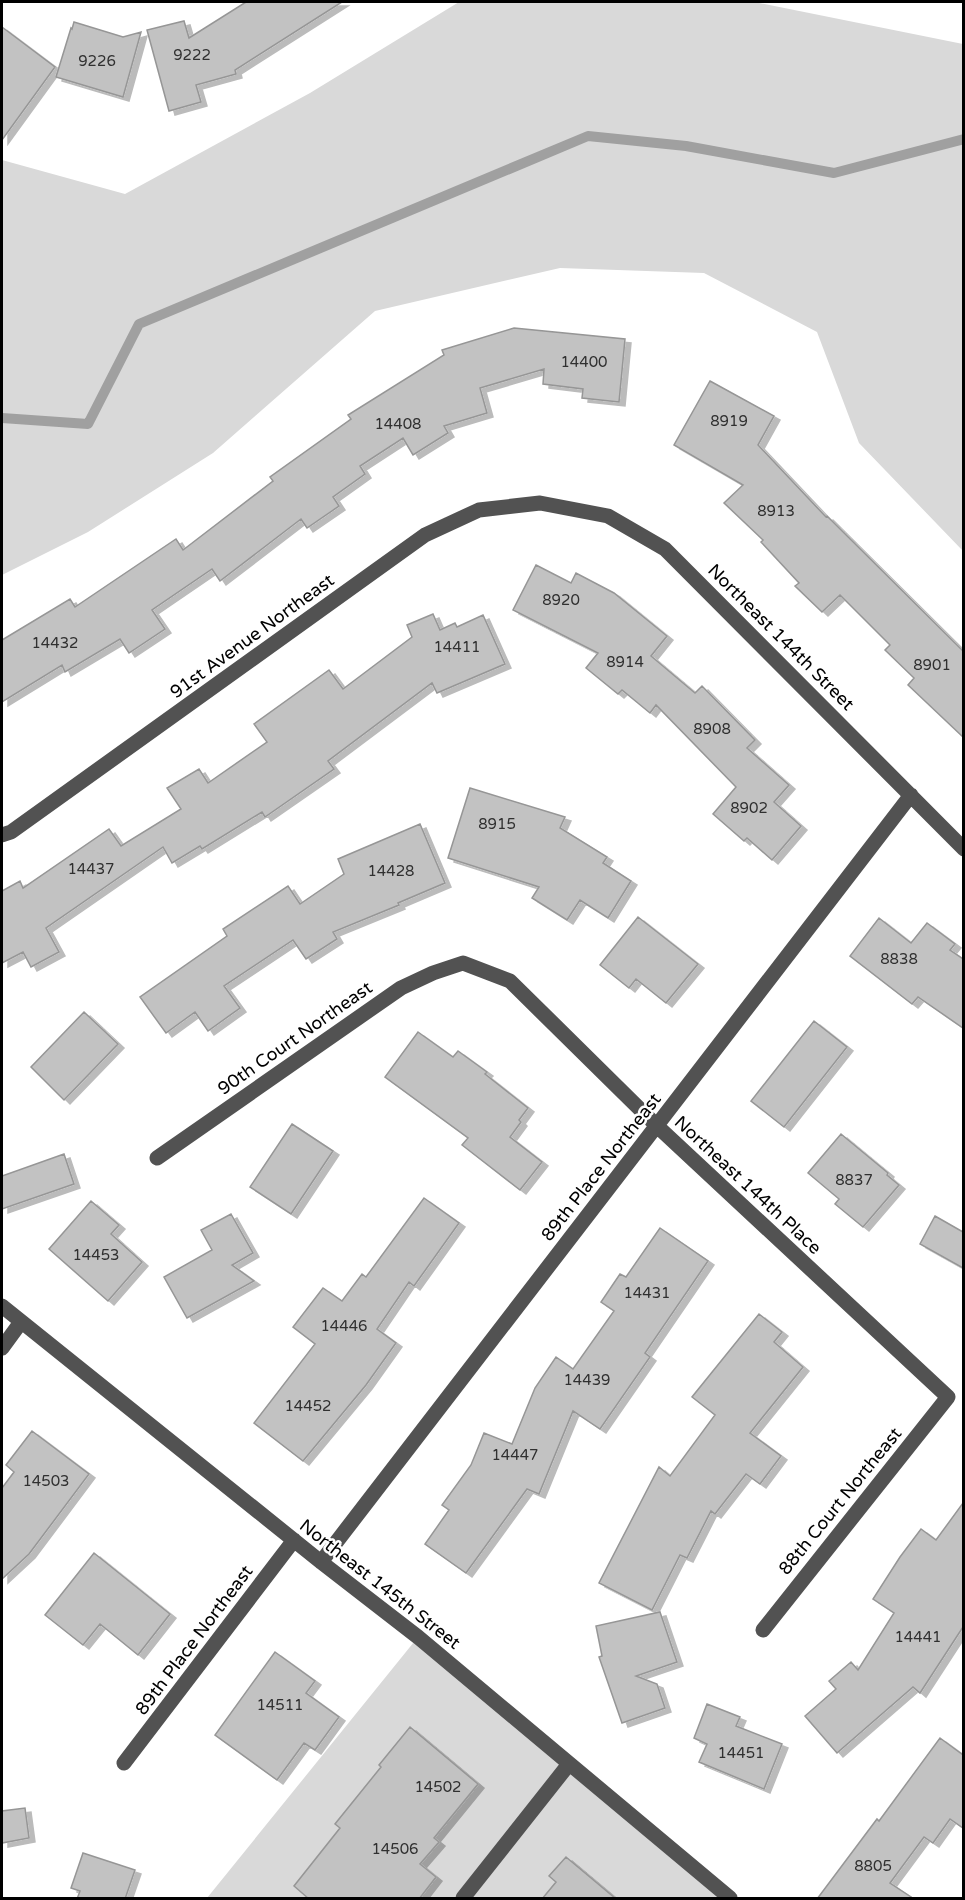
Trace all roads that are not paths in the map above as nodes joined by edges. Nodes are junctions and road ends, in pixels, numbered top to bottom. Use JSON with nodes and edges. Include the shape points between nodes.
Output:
{"nodes":[{"id":1,"x":540,"y":503,"type":"joint"},
{"id":2,"x":911,"y":795,"type":"junction"},
{"id":3,"x":2,"y":835,"type":"edge"},
{"id":4,"x":963,"y":849,"type":"edge"},
{"id":5,"x":463,"y":963,"type":"joint"},
{"id":6,"x":657,"y":1126,"type":"junction"},
{"id":7,"x":157,"y":1158,"type":"dead end"},
{"id":8,"x":2,"y":1306,"type":"edge"},
{"id":9,"x":21,"y":1322,"type":"junction"},
{"id":10,"x":2,"y":1348,"type":"edge"},
{"id":11,"x":948,"y":1397,"type":"joint"},
{"id":12,"x":294,"y":1540,"type":"junction"},
{"id":13,"x":321,"y":1562,"type":"junction"},
{"id":14,"x":763,"y":1630,"type":"dead end"},
{"id":15,"x":124,"y":1763,"type":"dead end"},
{"id":16,"x":569,"y":1764,"type":"junction"},
{"id":17,"x":463,"y":1899,"type":"edge"},
{"id":18,"x":730,"y":1899,"type":"edge"}],
"edges":[{"from":1,"to":2,"type":"street","name":"Northeast 144th Street","via":[[608,516],[665,549]]},
{"from":1,"to":3,"type":"street","name":"91st Avenue Northeast","via":[[479,510],[425,535]]},
{"from":2,"to":4,"type":"street","name":"Northeast 144th Street"},
{"from":2,"to":6,"type":"street","name":"89th Place Northeast"},
{"from":5,"to":6,"type":"street","name":"Northeast 144th Place","via":[[510,981]]},
{"from":5,"to":7,"type":"street","name":"90th Court Northeast","via":[[401,988]]},
{"from":6,"to":11,"type":"street","name":"Northeast 144th Place"},
{"from":6,"to":13,"type":"street","name":"89th Place Northeast"},
{"from":8,"to":9,"type":"street","name":"Northeast 145th Street"},
{"from":9,"to":10,"type":"street"},
{"from":9,"to":12,"type":"street","name":"Northeast 145th Street"},
{"from":11,"to":14,"type":"street","name":"88th Court Northeast"},
{"from":12,"to":13,"type":"street","name":"Northeast 145th Street"},
{"from":12,"to":15,"type":"street","name":"89th Place Northeast"},
{"from":13,"to":16,"type":"street","name":"Northeast 145th Street","via":[[418,1637]]},
{"from":16,"to":17,"type":"street"},
{"from":16,"to":18,"type":"street","name":"Northeast 145th Street"}]}
